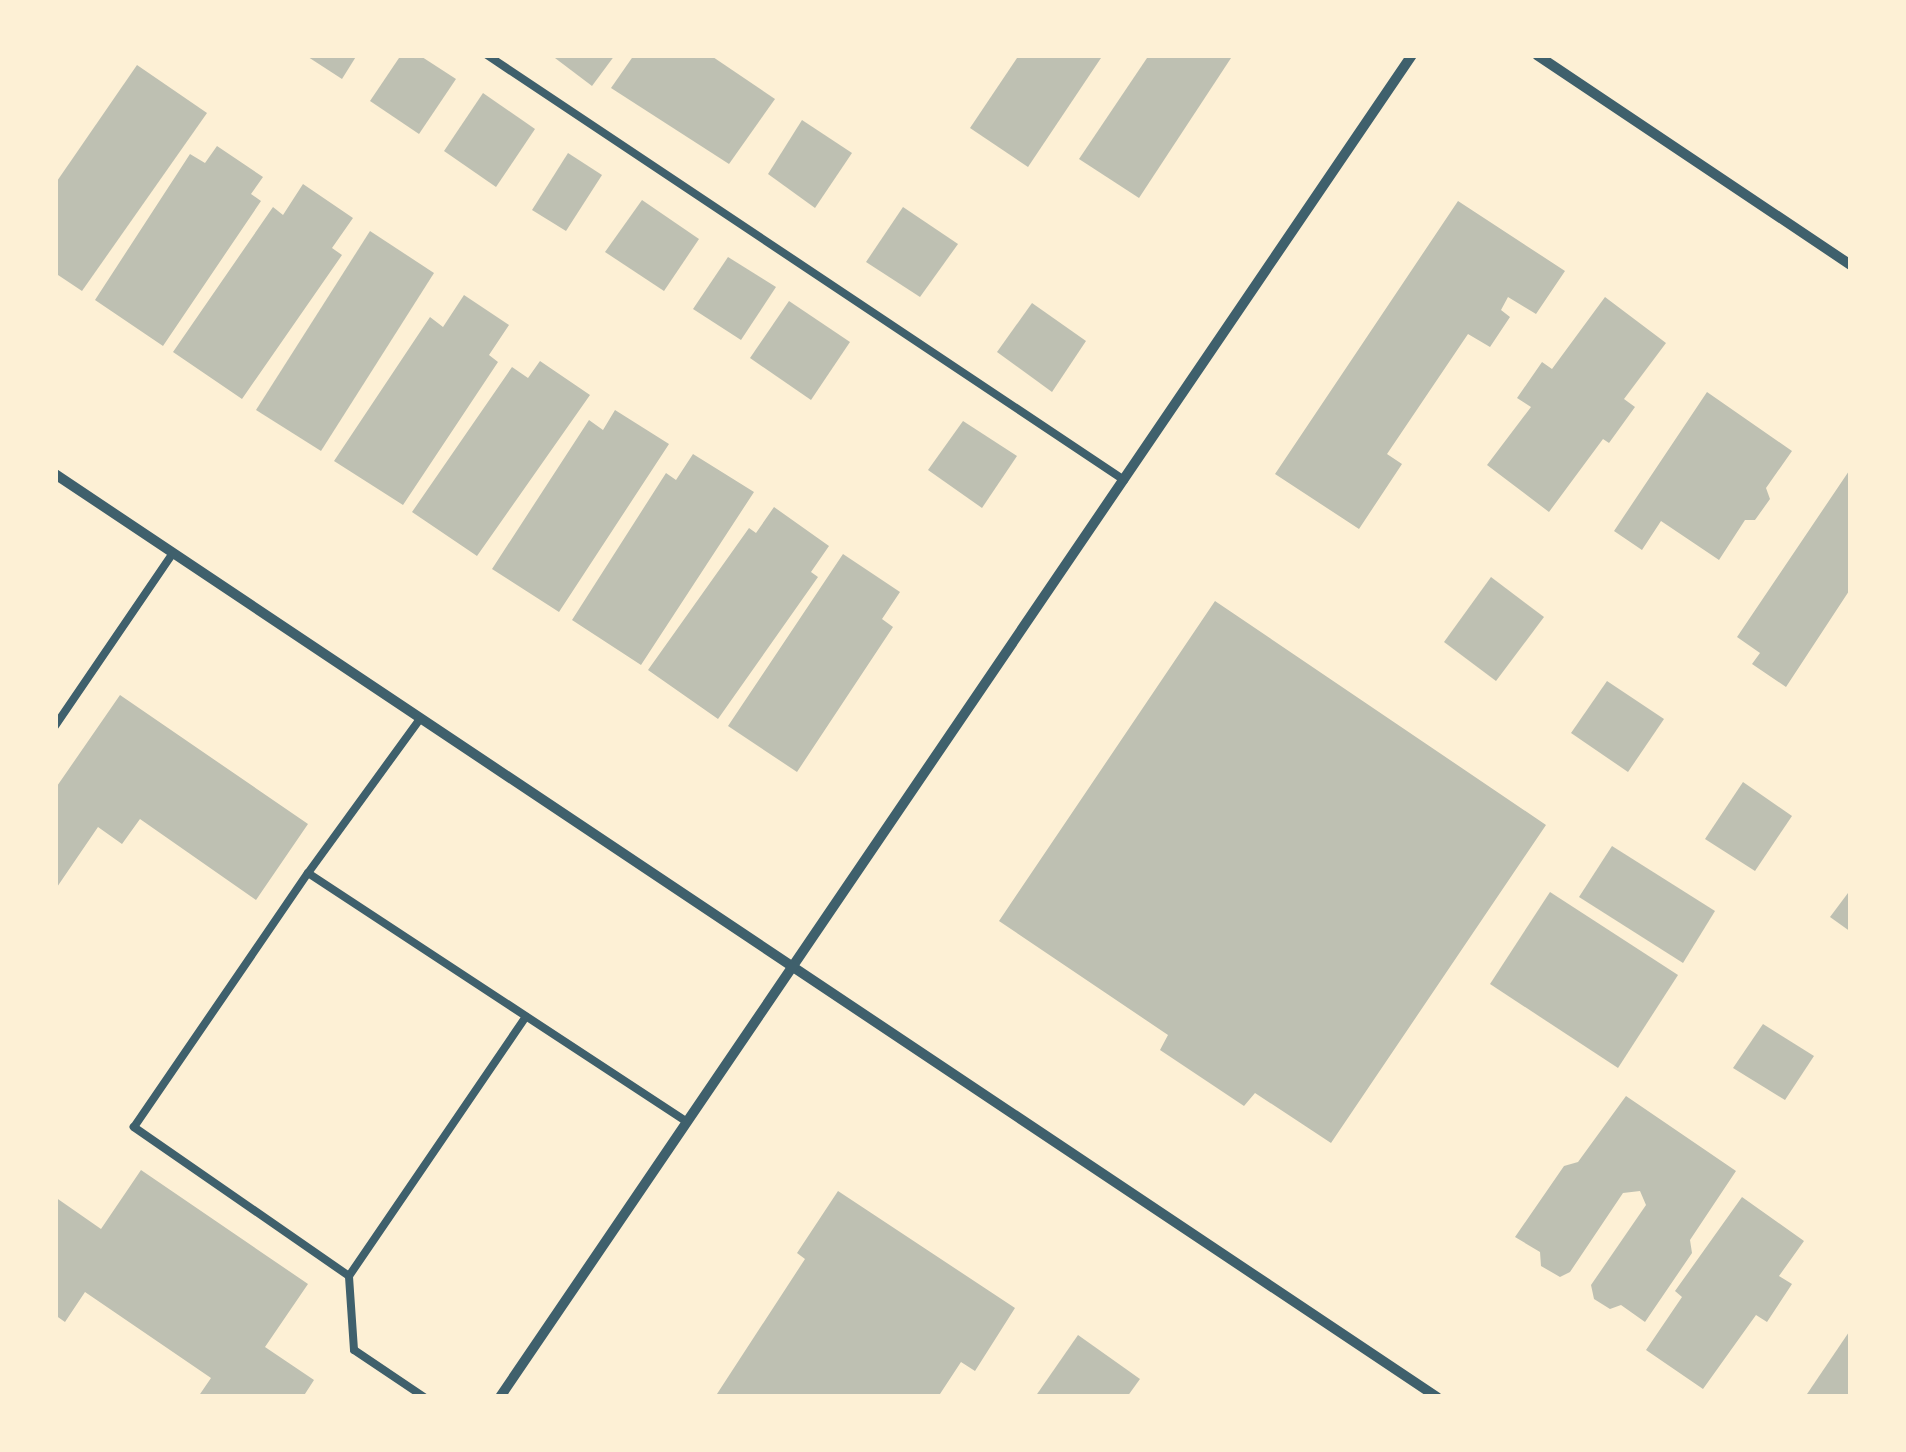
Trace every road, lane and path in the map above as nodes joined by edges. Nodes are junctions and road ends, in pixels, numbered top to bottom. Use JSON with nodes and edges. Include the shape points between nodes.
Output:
{"nodes":[{"id":1,"x":486,"y":55,"type":"edge"},
{"id":2,"x":1412,"y":55,"type":"edge"},
{"id":3,"x":1537,"y":55,"type":"edge"},
{"id":4,"x":1851,"y":265,"type":"edge"},
{"id":5,"x":55,"y":474,"type":"edge"},
{"id":6,"x":1124,"y":480,"type":"junction"},
{"id":7,"x":173,"y":553,"type":"junction"},
{"id":8,"x":420,"y":719,"type":"junction"},
{"id":9,"x":55,"y":726,"type":"edge"},
{"id":10,"x":308,"y":873,"type":"junction"},
{"id":11,"x":791,"y":968,"type":"junction"},
{"id":12,"x":526,"y":1017,"type":"junction"},
{"id":13,"x":687,"y":1122,"type":"junction"},
{"id":14,"x":349,"y":1276,"type":"junction"},
{"id":15,"x":424,"y":1397,"type":"edge"},
{"id":16,"x":500,"y":1397,"type":"edge"},
{"id":17,"x":1436,"y":1397,"type":"edge"}],
"edges":[{"from":1,"to":6,"type":"lane"},
{"from":2,"to":6,"type":"street"},
{"from":3,"to":4,"type":"street"},
{"from":5,"to":7,"type":"street"},
{"from":6,"to":11,"type":"street"},
{"from":7,"to":8,"type":"street"},
{"from":7,"to":9,"type":"lane"},
{"from":8,"to":10,"type":"lane"},
{"from":8,"to":11,"type":"street"},
{"from":10,"to":12,"type":"lane"},
{"from":10,"to":14,"type":"lane","via":[[134,1128]]},
{"from":11,"to":13,"type":"street"},
{"from":11,"to":17,"type":"street"},
{"from":12,"to":13,"type":"lane"},
{"from":12,"to":14,"type":"lane"},
{"from":13,"to":16,"type":"street"},
{"from":14,"to":15,"type":"lane","via":[[354,1350]]}]}
